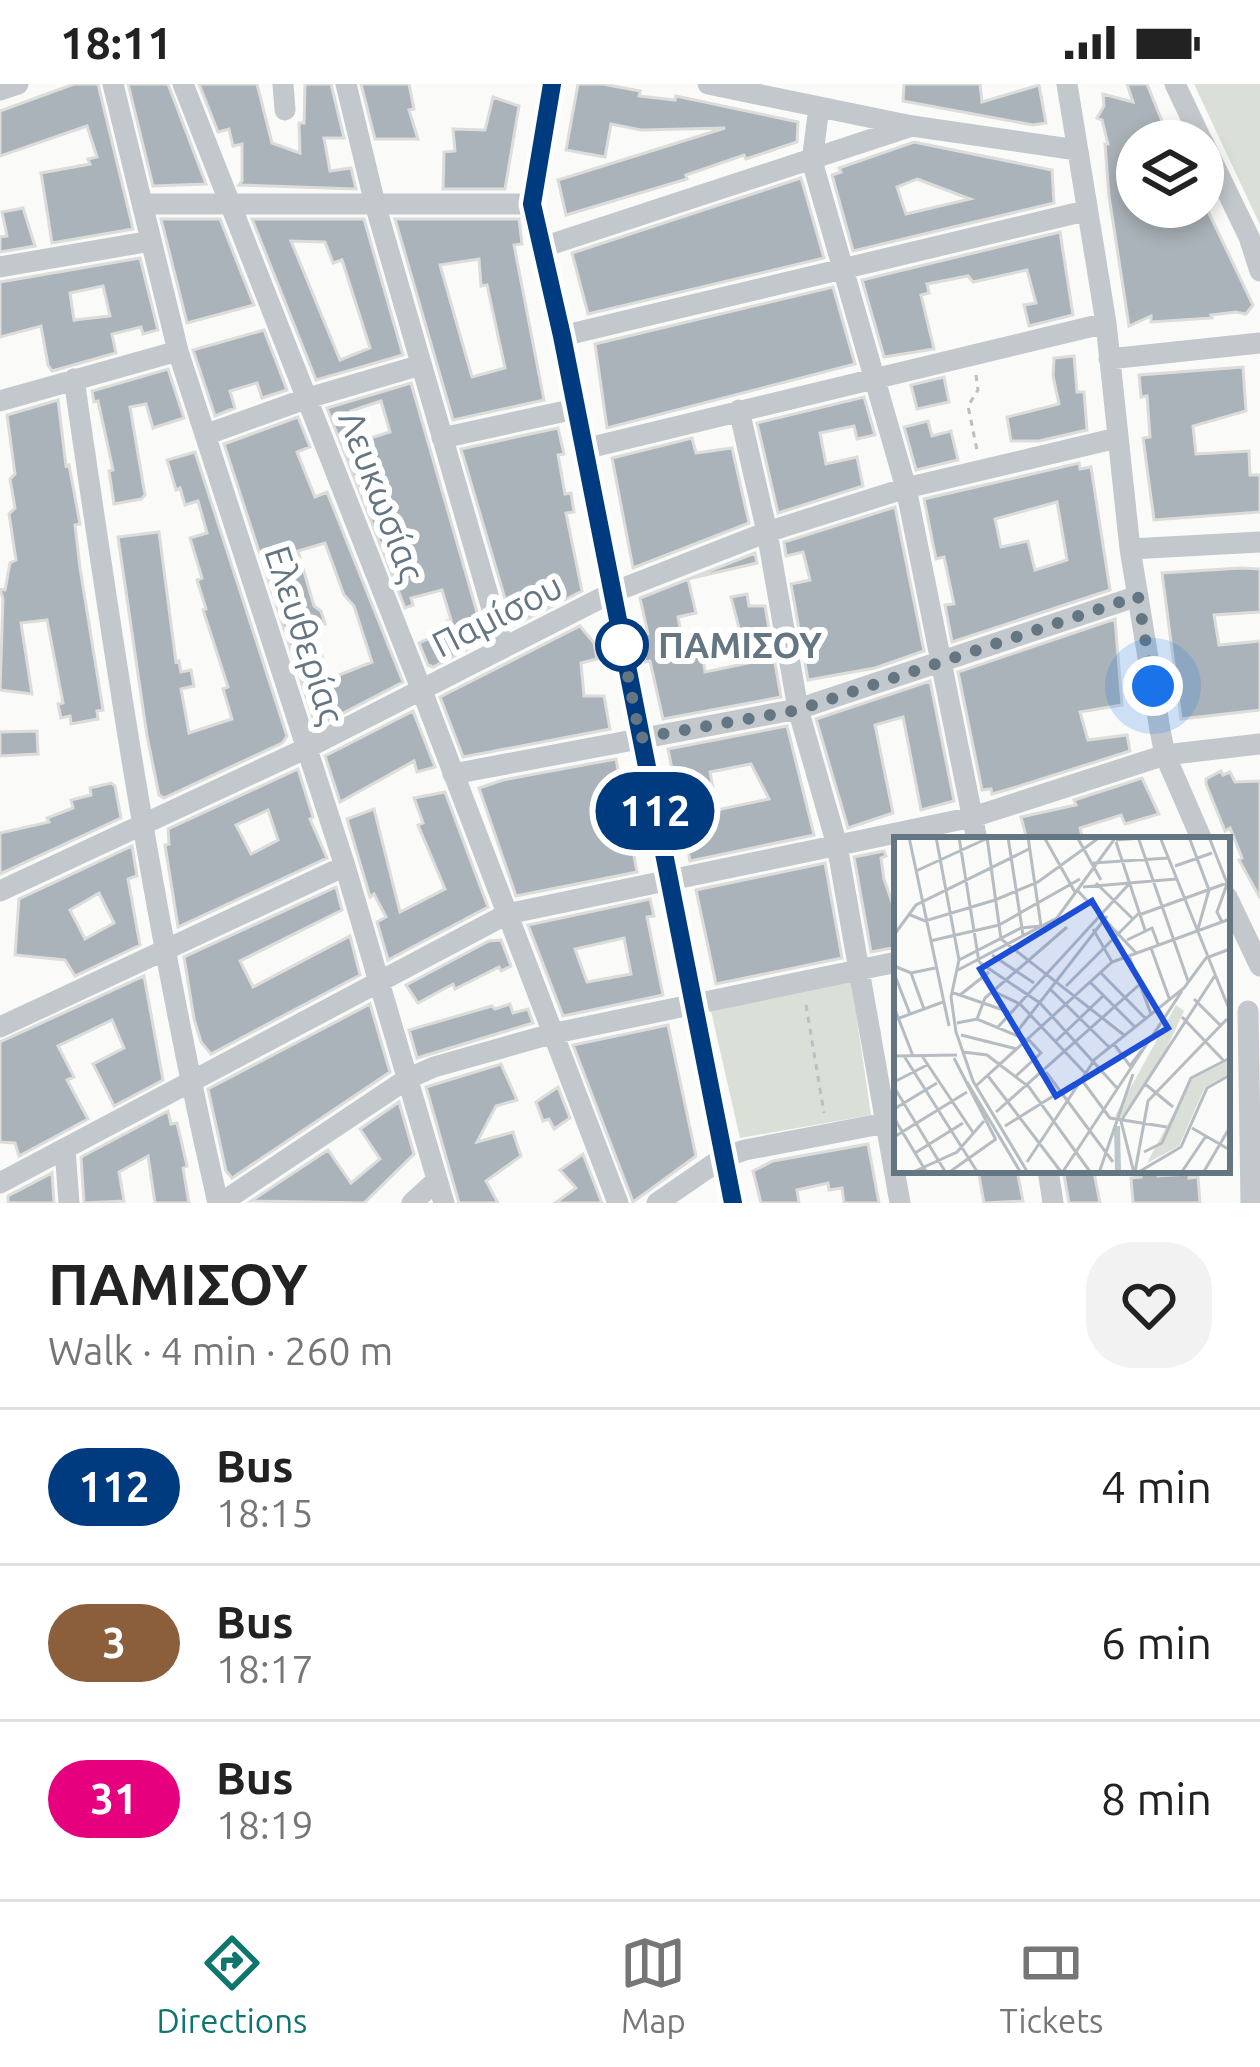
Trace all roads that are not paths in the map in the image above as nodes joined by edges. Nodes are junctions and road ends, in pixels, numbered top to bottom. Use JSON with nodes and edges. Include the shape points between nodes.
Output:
{"nodes":[{"id":1,"x":18,"y":84,"type":"edge"},
{"id":2,"x":113,"y":84,"type":"edge"},
{"id":3,"x":183,"y":84,"type":"edge"},
{"id":4,"x":283,"y":84,"type":"edge"},
{"id":5,"x":346,"y":84,"type":"edge"},
{"id":6,"x":552,"y":84,"type":"edge"},
{"id":7,"x":708,"y":84,"type":"edge"},
{"id":8,"x":1067,"y":84,"type":"edge"},
{"id":9,"x":1174,"y":84,"type":"edge"},
{"id":10,"x":0,"y":90,"type":"edge"},
{"id":11,"x":819,"y":107,"type":"junction"},
{"id":12,"x":286,"y":110,"type":"dead end"},
{"id":13,"x":1192,"y":120,"type":"edge"},
{"id":14,"x":912,"y":126,"type":"junction"},
{"id":15,"x":1077,"y":151,"type":"junction"},
{"id":16,"x":812,"y":160,"type":"junction"},
{"id":17,"x":1224,"y":183,"type":"edge"},
{"id":18,"x":232,"y":203,"type":"junction"},
{"id":19,"x":375,"y":204,"type":"junction"},
{"id":20,"x":532,"y":204,"type":"junction"},
{"id":21,"x":143,"y":205,"type":"junction"},
{"id":22,"x":1085,"y":211,"type":"junction"},
{"id":23,"x":151,"y":241,"type":"junction"},
{"id":24,"x":1255,"y":244,"type":"edge"},
{"id":25,"x":543,"y":247,"type":"junction"},
{"id":26,"x":0,"y":268,"type":"edge"},
{"id":27,"x":844,"y":271,"type":"junction"},
{"id":28,"x":1260,"y":271,"type":"edge"},
{"id":29,"x":1106,"y":323,"type":"junction"},
{"id":30,"x":562,"y":336,"type":"junction"},
{"id":31,"x":1260,"y":343,"type":"edge"},
{"id":32,"x":178,"y":351,"type":"junction"},
{"id":33,"x":1109,"y":358,"type":"junction"},
{"id":34,"x":421,"y":365,"type":"junction"},
{"id":35,"x":875,"y":376,"type":"junction"},
{"id":36,"x":74,"y":379,"type":"junction"},
{"id":37,"x":308,"y":398,"type":"junction"},
{"id":38,"x":0,"y":400,"type":"edge"},
{"id":39,"x":574,"y":409,"type":"junction"},
{"id":40,"x":740,"y":410,"type":"junction"},
{"id":41,"x":206,"y":435,"type":"junction"},
{"id":42,"x":442,"y":438,"type":"junction"},
{"id":43,"x":1117,"y":438,"type":"junction"},
{"id":44,"x":584,"y":449,"type":"junction"},
{"id":45,"x":905,"y":488,"type":"junction"},
{"id":46,"x":767,"y":532,"type":"junction"},
{"id":47,"x":1260,"y":542,"type":"edge"},
{"id":48,"x":1130,"y":549,"type":"junction"},
{"id":49,"x":611,"y":593,"type":"junction"},
{"id":50,"x":1138,"y":596,"type":"junction"},
{"id":51,"x":503,"y":647,"type":"junction"},
{"id":52,"x":943,"y":660,"type":"junction"},
{"id":53,"x":422,"y":691,"type":"junction"},
{"id":54,"x":798,"y":710,"type":"junction"},
{"id":55,"x":640,"y":738,"type":"junction"},
{"id":56,"x":1260,"y":744,"type":"edge"},
{"id":57,"x":307,"y":748,"type":"junction"},
{"id":58,"x":1165,"y":755,"type":"junction"},
{"id":59,"x":453,"y":774,"type":"junction"},
{"id":60,"x":144,"y":824,"type":"junction"},
{"id":61,"x":975,"y":829,"type":"edge"},
{"id":62,"x":906,"y":837,"type":"edge"},
{"id":63,"x":1201,"y":837,"type":"edge"},
{"id":64,"x":894,"y":838,"type":"edge"},
{"id":65,"x":837,"y":845,"type":"junction"},
{"id":66,"x":345,"y":866,"type":"junction"},
{"id":67,"x":669,"y":882,"type":"junction"},
{"id":68,"x":0,"y":891,"type":"edge"},
{"id":69,"x":1230,"y":902,"type":"edge"},
{"id":70,"x":508,"y":914,"type":"junction"},
{"id":71,"x":1255,"y":942,"type":"edge"},
{"id":72,"x":163,"y":947,"type":"junction"},
{"id":73,"x":894,"y":963,"type":"edge"},
{"id":74,"x":1260,"y":966,"type":"edge"},
{"id":75,"x":861,"y":970,"type":"junction"},
{"id":76,"x":377,"y":980,"type":"junction"},
{"id":77,"x":694,"y":1005,"type":"junction"},
{"id":78,"x":1245,"y":1011,"type":"edge"},
{"id":79,"x":0,"y":1027,"type":"edge"},
{"id":80,"x":551,"y":1034,"type":"junction"},
{"id":81,"x":407,"y":1078,"type":"junction"},
{"id":82,"x":189,"y":1081,"type":"junction"},
{"id":83,"x":891,"y":1122,"type":"edge"},
{"id":84,"x":1246,"y":1148,"type":"edge"},
{"id":85,"x":65,"y":1149,"type":"junction"},
{"id":86,"x":724,"y":1157,"type":"junction"},
{"id":87,"x":897,"y":1173,"type":"edge"},
{"id":88,"x":1048,"y":1173,"type":"edge"},
{"id":89,"x":437,"y":1180,"type":"junction"},
{"id":90,"x":0,"y":1183,"type":"edge"},
{"id":91,"x":69,"y":1203,"type":"edge"},
{"id":92,"x":219,"y":1203,"type":"edge"},
{"id":93,"x":412,"y":1203,"type":"edge"},
{"id":94,"x":444,"y":1203,"type":"edge"},
{"id":95,"x":618,"y":1203,"type":"edge"},
{"id":96,"x":657,"y":1203,"type":"edge"},
{"id":97,"x":733,"y":1203,"type":"edge"},
{"id":98,"x":900,"y":1203,"type":"edge"},
{"id":99,"x":1053,"y":1203,"type":"edge"},
{"id":100,"x":1251,"y":1203,"type":"edge"}],
"edges":[{"from":1,"to":10,"type":"street"},
{"from":2,"to":21,"type":"street","name":"Ελευθερίας"},
{"from":3,"to":18,"type":"street","name":"Λευκωσίας"},
{"from":4,"to":12,"type":"street"},
{"from":5,"to":19,"type":"street"},
{"from":6,"to":20,"type":"street"},
{"from":7,"to":11,"type":"street"},
{"from":8,"to":15,"type":"street"},
{"from":9,"to":13,"type":"street"},
{"from":11,"to":14,"type":"street"},
{"from":11,"to":16,"type":"street"},
{"from":14,"to":15,"type":"street"},
{"from":14,"to":16,"type":"street"},
{"from":15,"to":22,"type":"street"},
{"from":16,"to":25,"type":"street"},
{"from":16,"to":27,"type":"street"},
{"from":17,"to":24,"type":"street"},
{"from":18,"to":19,"type":"street"},
{"from":18,"to":21,"type":"street"},
{"from":18,"to":37,"type":"street","name":"Λευκωσίας"},
{"from":19,"to":20,"type":"street"},
{"from":19,"to":34,"type":"street"},
{"from":20,"to":25,"type":"street"},
{"from":21,"to":23,"type":"street","name":"Ελευθερίας"},
{"from":22,"to":27,"type":"street"},
{"from":22,"to":29,"type":"street"},
{"from":23,"to":26,"type":"street"},
{"from":23,"to":32,"type":"street","name":"Ελευθερίας"},
{"from":24,"to":28,"type":"street"},
{"from":25,"to":30,"type":"street"},
{"from":27,"to":30,"type":"street"},
{"from":27,"to":35,"type":"street"},
{"from":29,"to":33,"type":"street"},
{"from":29,"to":35,"type":"street"},
{"from":30,"to":39,"type":"street"},
{"from":31,"to":33,"type":"street"},
{"from":32,"to":36,"type":"street"},
{"from":32,"to":41,"type":"street","name":"Ελευθερίας"},
{"from":33,"to":43,"type":"street"},
{"from":34,"to":37,"type":"street"},
{"from":34,"to":42,"type":"street"},
{"from":35,"to":40,"type":"street"},
{"from":35,"to":45,"type":"street"},
{"from":36,"to":38,"type":"street"},
{"from":36,"to":60,"type":"street"},
{"from":37,"to":41,"type":"street"},
{"from":37,"to":53,"type":"street","name":"Λευκωσίας"},
{"from":39,"to":42,"type":"street"},
{"from":39,"to":44,"type":"street"},
{"from":40,"to":44,"type":"street"},
{"from":40,"to":46,"type":"street"},
{"from":41,"to":57,"type":"street","name":"Ελευθερίας"},
{"from":42,"to":51,"type":"street"},
{"from":43,"to":45,"type":"street","name":"Παμίσου"},
{"from":43,"to":48,"type":"street"},
{"from":44,"to":49,"type":"street"},
{"from":45,"to":46,"type":"street","name":"Παμίσου"},
{"from":45,"to":52,"type":"street"},
{"from":46,"to":49,"type":"street","name":"Παμίσου"},
{"from":46,"to":54,"type":"street"},
{"from":47,"to":48,"type":"street"},
{"from":48,"to":50,"type":"street"},
{"from":49,"to":51,"type":"street","name":"Παμίσου"},
{"from":49,"to":55,"type":"street"},
{"from":50,"to":52,"type":"street"},
{"from":50,"to":58,"type":"street"},
{"from":51,"to":53,"type":"street","name":"Παμίσου"},
{"from":52,"to":54,"type":"street"},
{"from":52,"to":61,"type":"street"},
{"from":53,"to":57,"type":"street","name":"Παμίσου"},
{"from":53,"to":59,"type":"street","name":"Λευκωσίας"},
{"from":54,"to":55,"type":"street"},
{"from":54,"to":65,"type":"street"},
{"from":55,"to":59,"type":"street"},
{"from":55,"to":67,"type":"street"},
{"from":56,"to":58,"type":"street"},
{"from":57,"to":60,"type":"street","name":"Παμίσου"},
{"from":57,"to":66,"type":"street","name":"Ελευθερίας"},
{"from":58,"to":61,"type":"street"},
{"from":58,"to":63,"type":"street"},
{"from":59,"to":70,"type":"street","name":"Λευκωσίας"},
{"from":60,"to":68,"type":"street","name":"Παμίσου"},
{"from":60,"to":72,"type":"street"},
{"from":61,"to":62,"type":"street"},
{"from":64,"to":65,"type":"street"},
{"from":65,"to":67,"type":"street"},
{"from":65,"to":75,"type":"street"},
{"from":66,"to":72,"type":"street"},
{"from":66,"to":76,"type":"street","name":"Ελευθερίας"},
{"from":67,"to":70,"type":"street"},
{"from":67,"to":77,"type":"street"},
{"from":69,"to":71,"type":"street"},
{"from":70,"to":76,"type":"street"},
{"from":70,"to":80,"type":"street","name":"Λευκωσίας"},
{"from":71,"to":74,"type":"street"},
{"from":72,"to":79,"type":"street"},
{"from":72,"to":82,"type":"street"},
{"from":73,"to":75,"type":"street"},
{"from":75,"to":77,"type":"street"},
{"from":75,"to":83,"type":"street"},
{"from":76,"to":81,"type":"street","name":"Ελευθερίας"},
{"from":76,"to":82,"type":"street"},
{"from":77,"to":80,"type":"street"},
{"from":77,"to":86,"type":"street"},
{"from":78,"to":84,"type":"street"},
{"from":80,"to":81,"type":"street"},
{"from":80,"to":95,"type":"street","name":"Λευκωσίας"},
{"from":81,"to":89,"type":"street","name":"Ελευθερίας"},
{"from":81,"to":92,"type":"street"},
{"from":82,"to":85,"type":"street"},
{"from":82,"to":92,"type":"street"},
{"from":83,"to":86,"type":"street"},
{"from":84,"to":100,"type":"street"},
{"from":85,"to":90,"type":"street"},
{"from":85,"to":91,"type":"street"},
{"from":86,"to":96,"type":"street"},
{"from":86,"to":97,"type":"street"},
{"from":87,"to":98,"type":"street"},
{"from":88,"to":99,"type":"street"},
{"from":89,"to":93,"type":"street"},
{"from":89,"to":94,"type":"street","name":"Ελευθερίας"}]}
